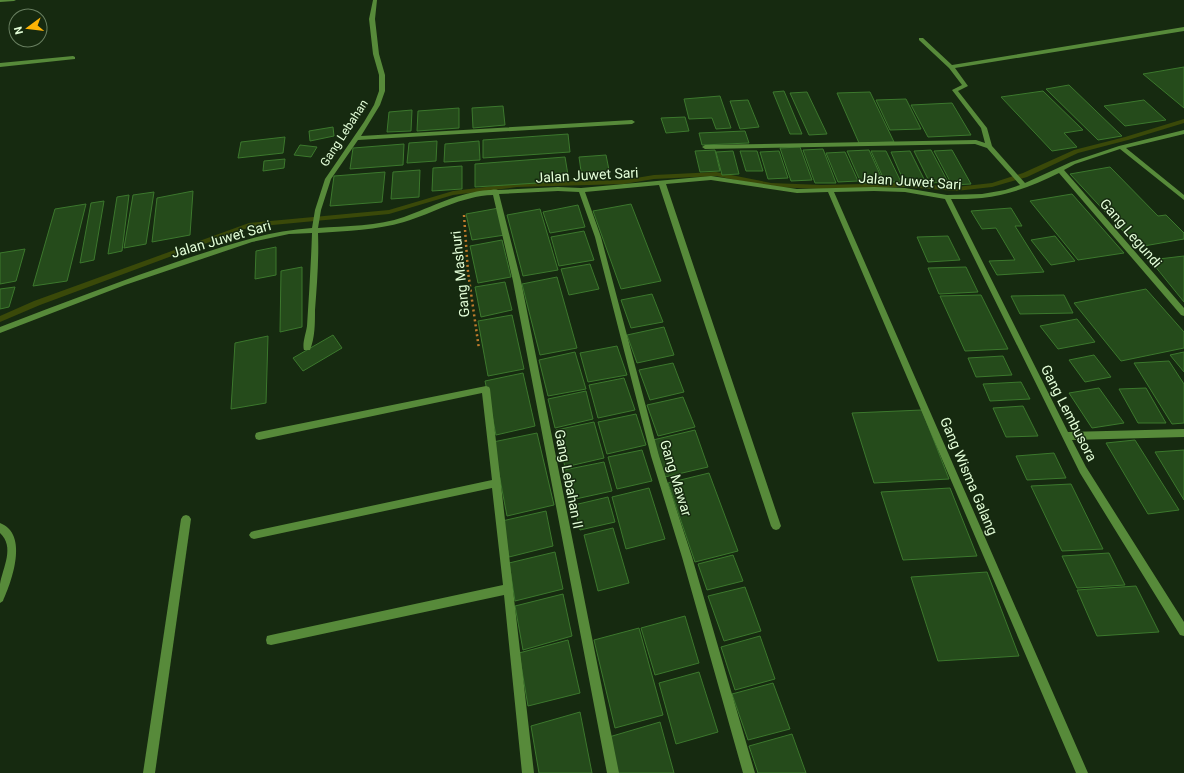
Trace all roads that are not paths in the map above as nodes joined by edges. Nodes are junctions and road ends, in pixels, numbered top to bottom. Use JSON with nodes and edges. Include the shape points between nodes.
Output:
{"nodes":[{"id":1,"x":14,"y":0,"type":"edge"},
{"id":2,"x":375,"y":0,"type":"edge"},
{"id":3,"x":0,"y":1,"type":"edge"},
{"id":4,"x":1184,"y":29,"type":"edge"},
{"id":5,"x":921,"y":40,"type":"dead end"},
{"id":6,"x":73,"y":58,"type":"dead end"},
{"id":7,"x":0,"y":65,"type":"edge"},
{"id":8,"x":951,"y":67,"type":"junction"},
{"id":9,"x":632,"y":122,"type":"dead end"},
{"id":10,"x":1184,"y":132,"type":"edge"},
{"id":11,"x":355,"y":138,"type":"junction"},
{"id":12,"x":705,"y":147,"type":"dead end"},
{"id":13,"x":989,"y":147,"type":"junction"},
{"id":14,"x":1121,"y":147,"type":"junction"},
{"id":15,"x":1059,"y":169,"type":"junction"},
{"id":16,"x":662,"y":183,"type":"junction"},
{"id":17,"x":1024,"y":186,"type":"junction"},
{"id":18,"x":581,"y":190,"type":"junction"},
{"id":19,"x":830,"y":190,"type":"junction"},
{"id":20,"x":495,"y":191,"type":"junction"},
{"id":21,"x":947,"y":197,"type":"junction"},
{"id":22,"x":1184,"y":198,"type":"edge"},
{"id":23,"x":315,"y":227,"type":"junction"},
{"id":24,"x":1184,"y":313,"type":"edge"},
{"id":25,"x":0,"y":330,"type":"edge"},
{"id":26,"x":307,"y":348,"type":"dead end"},
{"id":27,"x":1184,"y":433,"type":"edge"},
{"id":28,"x":260,"y":436,"type":"dead end"},
{"id":29,"x":1066,"y":436,"type":"junction"},
{"id":30,"x":496,"y":483,"type":"junction"},
{"id":31,"x":186,"y":519,"type":"dead end"},
{"id":32,"x":776,"y":526,"type":"dead end"},
{"id":33,"x":0,"y":527,"type":"edge"},
{"id":34,"x":254,"y":535,"type":"dead end"},
{"id":35,"x":508,"y":589,"type":"junction"},
{"id":36,"x":0,"y":598,"type":"edge"},
{"id":37,"x":1184,"y":631,"type":"edge"},
{"id":38,"x":271,"y":640,"type":"dead end"},
{"id":39,"x":149,"y":773,"type":"edge"},
{"id":40,"x":528,"y":773,"type":"edge"},
{"id":41,"x":613,"y":773,"type":"edge"},
{"id":42,"x":749,"y":773,"type":"edge"},
{"id":43,"x":1082,"y":773,"type":"edge"}],
"edges":[{"from":1,"to":3,"type":"street"},
{"from":2,"to":11,"type":"street","name":"Gang Lebahan","via":[[372,19],[376,54],[382,75],[382,91],[374,111]]},
{"from":4,"to":8,"type":"street"},
{"from":5,"to":8,"type":"street"},
{"from":6,"to":7,"type":"street"},
{"from":8,"to":13,"type":"street","via":[[966,86],[955,90],[984,128]]},
{"from":9,"to":11,"type":"street"},
{"from":10,"to":14,"type":"street","name":"Jalan Juwet Sari"},
{"from":11,"to":23,"type":"street","name":"Gang Lebahan","via":[[328,179]]},
{"from":12,"to":13,"type":"street","via":[[976,142]]},
{"from":13,"to":17,"type":"street"},
{"from":14,"to":15,"type":"street","name":"Jalan Juwet Sari"},
{"from":14,"to":22,"type":"street"},
{"from":15,"to":17,"type":"street","name":"Jalan Juwet Sari"},
{"from":15,"to":24,"type":"street","name":"Gang Legundi"},
{"from":16,"to":18,"type":"street","name":"Jalan Juwet Sari"},
{"from":16,"to":19,"type":"street","name":"Jalan Juwet Sari","via":[[711,178],[797,191]]},
{"from":16,"to":32,"type":"street"},
{"from":17,"to":21,"type":"street","name":"Jalan Juwet Sari","via":[[982,196]]},
{"from":18,"to":20,"type":"street","name":"Jalan Juwet Sari"},
{"from":18,"to":42,"type":"street","name":"Gang Mawar","via":[[598,237],[655,456]]},
{"from":19,"to":21,"type":"street","name":"Jalan Juwet Sari","via":[[905,190]]},
{"from":19,"to":43,"type":"street","name":"Gang Wisma Galang"},
{"from":20,"to":23,"type":"street","name":"Jalan Juwet Sari","via":[[463,197],[403,220],[366,226]]},
{"from":20,"to":41,"type":"street","name":"Gang Lebahan II","via":[[517,280]]},
{"from":21,"to":29,"type":"street","name":"Gang Lembusora"},
{"from":23,"to":25,"type":"street","name":"Jalan Juwet Sari","via":[[251,240],[205,254]]},
{"from":23,"to":26,"type":"street","name":"Gang Lebahan","via":[[310,334]]},
{"from":27,"to":29,"type":"street"},
{"from":28,"to":30,"type":"street","via":[[486,389]]},
{"from":29,"to":37,"type":"street","name":"Gang Lembusora","via":[[1083,470]]},
{"from":30,"to":34,"type":"street"},
{"from":30,"to":35,"type":"street"},
{"from":31,"to":39,"type":"street"},
{"from":33,"to":36,"type":"street","via":[[12,541],[12,558]]},
{"from":35,"to":38,"type":"street"},
{"from":35,"to":40,"type":"street"}]}
